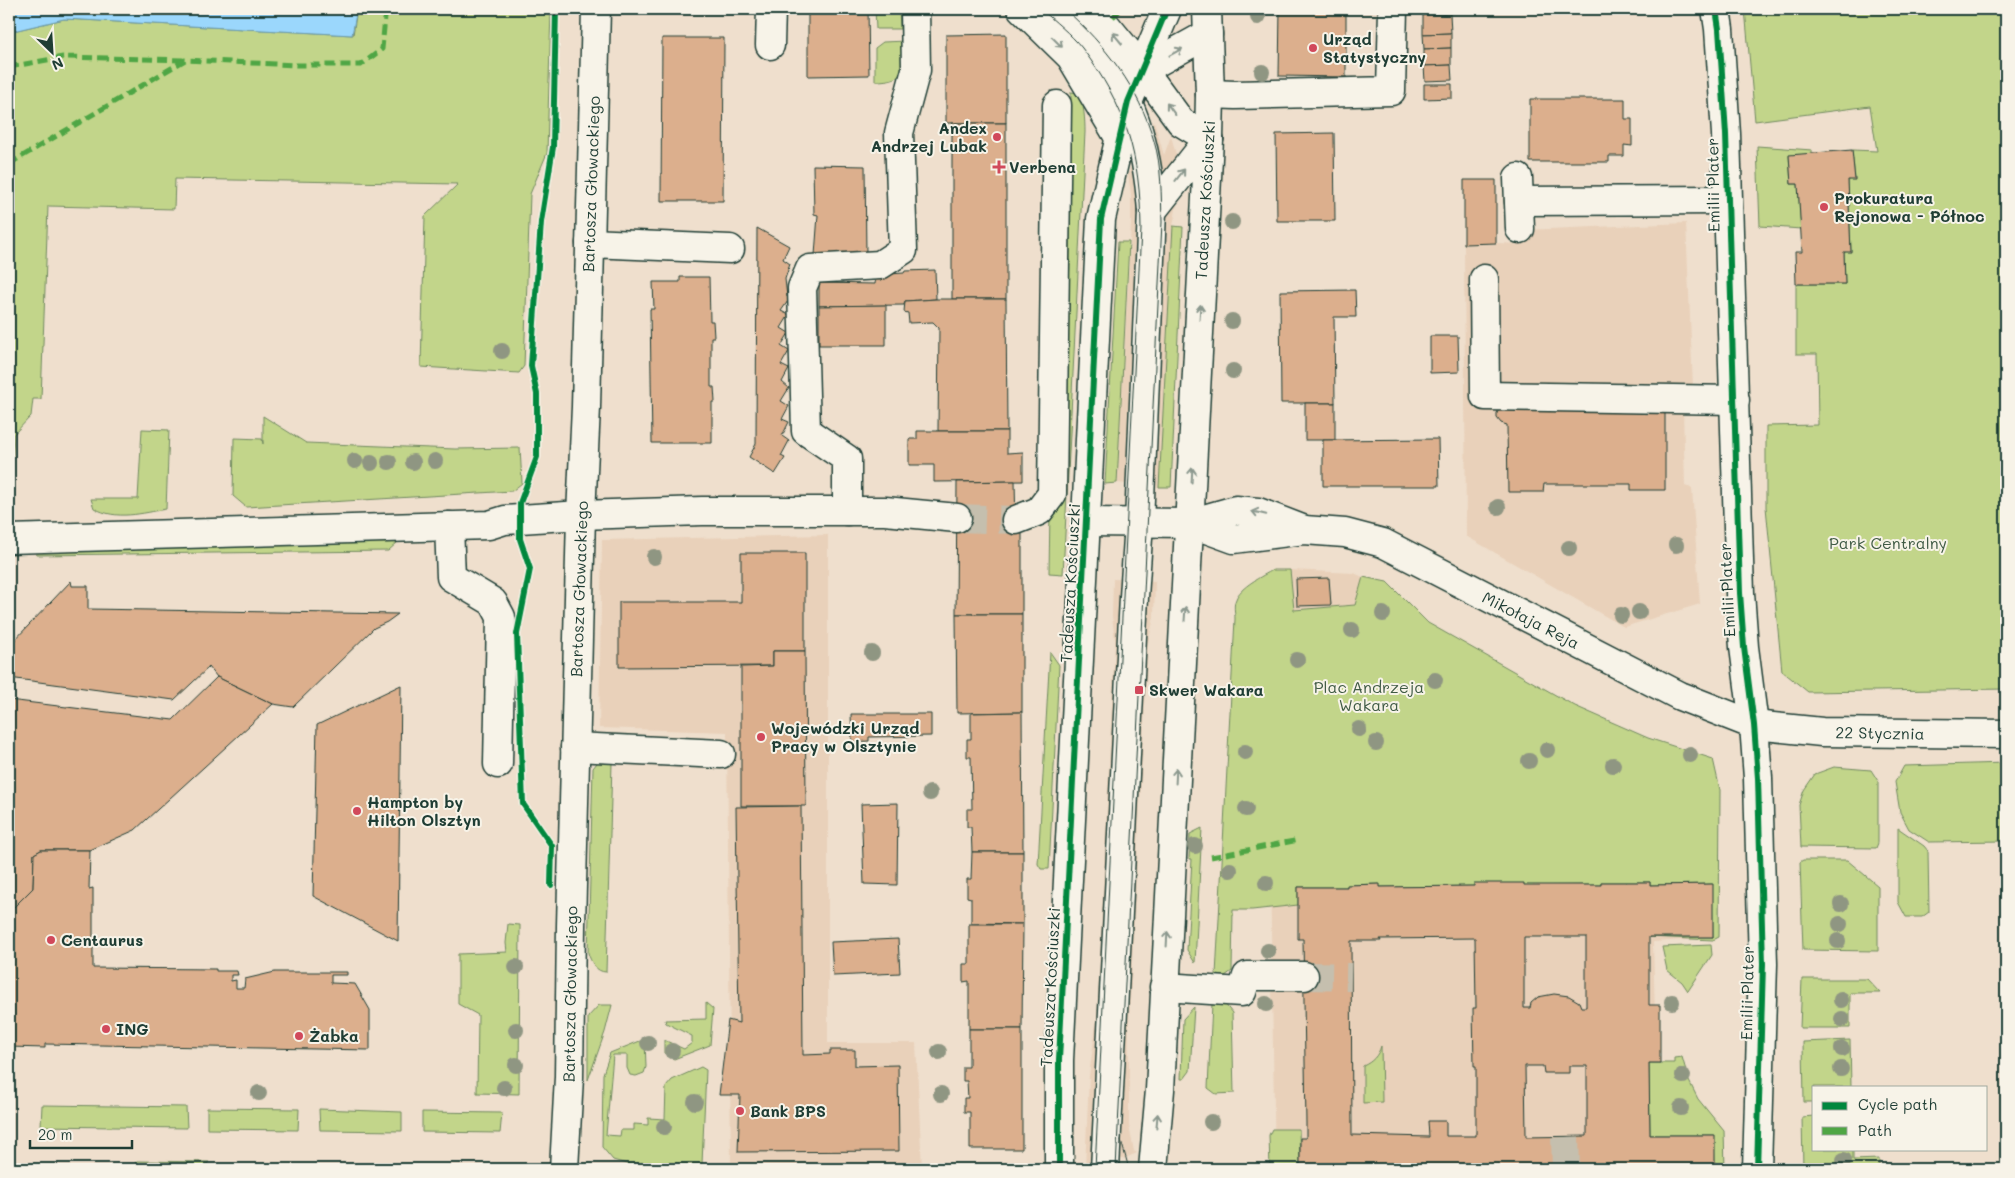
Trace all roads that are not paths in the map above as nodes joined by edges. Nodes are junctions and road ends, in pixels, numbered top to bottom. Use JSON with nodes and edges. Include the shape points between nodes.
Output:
{"nodes":[{"id":1,"x":596,"y":9,"type":"edge"},
{"id":2,"x":771,"y":9,"type":"edge"},
{"id":3,"x":915,"y":9,"type":"edge"},
{"id":4,"x":1022,"y":9,"type":"edge"},
{"id":5,"x":1052,"y":9,"type":"edge"},
{"id":6,"x":1089,"y":9,"type":"edge"},
{"id":7,"x":1167,"y":9,"type":"edge"},
{"id":8,"x":1393,"y":9,"type":"edge"},
{"id":9,"x":1716,"y":9,"type":"edge"},
{"id":10,"x":1207,"y":21,"type":"edge"},
{"id":11,"x":770,"y":46,"type":"dead end"},
{"id":12,"x":1143,"y":70,"type":"junction"},
{"id":13,"x":1210,"y":94,"type":"junction"},
{"id":14,"x":1128,"y":102,"type":"junction"},
{"id":15,"x":1057,"y":104,"type":"dead end"},
{"id":16,"x":1120,"y":139,"type":"junction"},
{"id":17,"x":1208,"y":139,"type":"junction"},
{"id":18,"x":1727,"y":200,"type":"junction"},
{"id":19,"x":1152,"y":211,"type":"junction"},
{"id":20,"x":1520,"y":229,"type":"dead end"},
{"id":21,"x":590,"y":244,"type":"junction"},
{"id":22,"x":730,"y":249,"type":"dead end"},
{"id":23,"x":1484,"y":279,"type":"dead end"},
{"id":24,"x":1735,"y":400,"type":"junction"},
{"id":25,"x":847,"y":511,"type":"junction"},
{"id":26,"x":581,"y":515,"type":"junction"},
{"id":27,"x":957,"y":518,"type":"tunnel mouth"},
{"id":28,"x":1016,"y":520,"type":"tunnel mouth"},
{"id":29,"x":1086,"y":522,"type":"junction"},
{"id":30,"x":1140,"y":523,"type":"junction"},
{"id":31,"x":1190,"y":523,"type":"junction"},
{"id":32,"x":450,"y":526,"type":"junction"},
{"id":33,"x":9,"y":539,"type":"edge"},
{"id":34,"x":1754,"y":725,"type":"junction"},
{"id":35,"x":2006,"y":734,"type":"edge"},
{"id":36,"x":575,"y":747,"type":"junction"},
{"id":37,"x":721,"y":754,"type":"dead end"},
{"id":38,"x":498,"y":764,"type":"dead end"},
{"id":39,"x":1304,"y":976,"type":"tunnel mouth"},
{"id":40,"x":1164,"y":987,"type":"junction"},
{"id":41,"x":564,"y":1169,"type":"edge"},
{"id":42,"x":1059,"y":1169,"type":"edge"},
{"id":43,"x":1105,"y":1169,"type":"edge"},
{"id":44,"x":1153,"y":1169,"type":"edge"},
{"id":45,"x":1757,"y":1169,"type":"edge"}],
"edges":[{"from":1,"to":21,"type":"street","name":"Bartosza Głowackiego"},
{"from":2,"to":11,"type":"street"},
{"from":3,"to":25,"type":"street","via":[[916,70],[899,133],[902,250],[880,264],[810,269],[802,288],[806,431],[847,458]]},
{"from":4,"to":16,"type":"street","one_way":true,"via":[[1072,57]]},
{"from":5,"to":14,"type":"street","via":[[1088,41]]},
{"from":12,"to":6,"type":"street","one_way":true},
{"from":7,"to":12,"type":"street","name":"Tadeusza Kościuszki"},
{"from":8,"to":13,"type":"street","via":[[1391,91]]},
{"from":9,"to":18,"type":"street","name":"Emilii Plater","via":[[1720,29]]},
{"from":12,"to":10,"type":"street","one_way":true},
{"from":10,"to":13,"type":"street","name":"Tadeusza Kościuszki"},
{"from":12,"to":14,"type":"street","name":"Tadeusza Kościuszki"},
{"from":17,"to":12,"type":"street","one_way":true,"via":[[1180,122]]},
{"from":13,"to":17,"type":"street","name":"Tadeusza Kościuszki"},
{"from":14,"to":16,"type":"street","name":"Tadeusza Kościuszki"},
{"from":14,"to":19,"type":"street","via":[[1142,139]]},
{"from":15,"to":28,"type":"street","via":[[1052,494],[1039,510]]},
{"from":16,"to":29,"type":"street","name":"Tadeusza Kościuszki","via":[[1101,219]]},
{"from":19,"to":17,"type":"street","one_way":true},
{"from":31,"to":17,"type":"street","name":"Tadeusza Kościuszki","one_way":true},
{"from":18,"to":20,"type":"street","via":[[1518,189]]},
{"from":18,"to":24,"type":"street","name":"Emilii Plater"},
{"from":19,"to":30,"type":"street"},
{"from":21,"to":22,"type":"street"},
{"from":21,"to":26,"type":"street","name":"Bartosza Głowackiego"},
{"from":23,"to":24,"type":"street","via":[[1485,396]]},
{"from":24,"to":34,"type":"street","name":"Emilii Plater","via":[[1740,594]]},
{"from":25,"to":26,"type":"street"},
{"from":25,"to":27,"type":"street"},
{"from":26,"to":32,"type":"street"},
{"from":26,"to":36,"type":"street","name":"Bartosza Głowackiego"},
{"from":29,"to":30,"type":"street","name":"Mikołaja Reja"},
{"from":29,"to":42,"type":"street","name":"Tadeusza Kościuszki","via":[[1059,1060]]},
{"from":30,"to":31,"type":"street","name":"Mikołaja Reja"},
{"from":30,"to":43,"type":"street"},
{"from":31,"to":34,"type":"street","name":"Mikołaja Reja","via":[[1234,539],[1304,530],[1345,533],[1382,543],[1680,696]]},
{"from":40,"to":31,"type":"street","name":"Tadeusza Kościuszki","one_way":true},
{"from":32,"to":33,"type":"street"},
{"from":32,"to":38,"type":"street","via":[[451,577],[493,602],[501,617]]},
{"from":34,"to":35,"type":"street","name":"22 Stycznia","via":[[1822,732]]},
{"from":34,"to":45,"type":"street","name":"Emilii Plater","via":[[1763,964]]},
{"from":36,"to":37,"type":"street"},
{"from":36,"to":41,"type":"street","name":"Bartosza Głowackiego","via":[[570,1069]]},
{"from":39,"to":40,"type":"street","via":[[1247,976],[1242,992]]},
{"from":44,"to":40,"type":"street","name":"Tadeusza Kościuszki","one_way":true}]}
